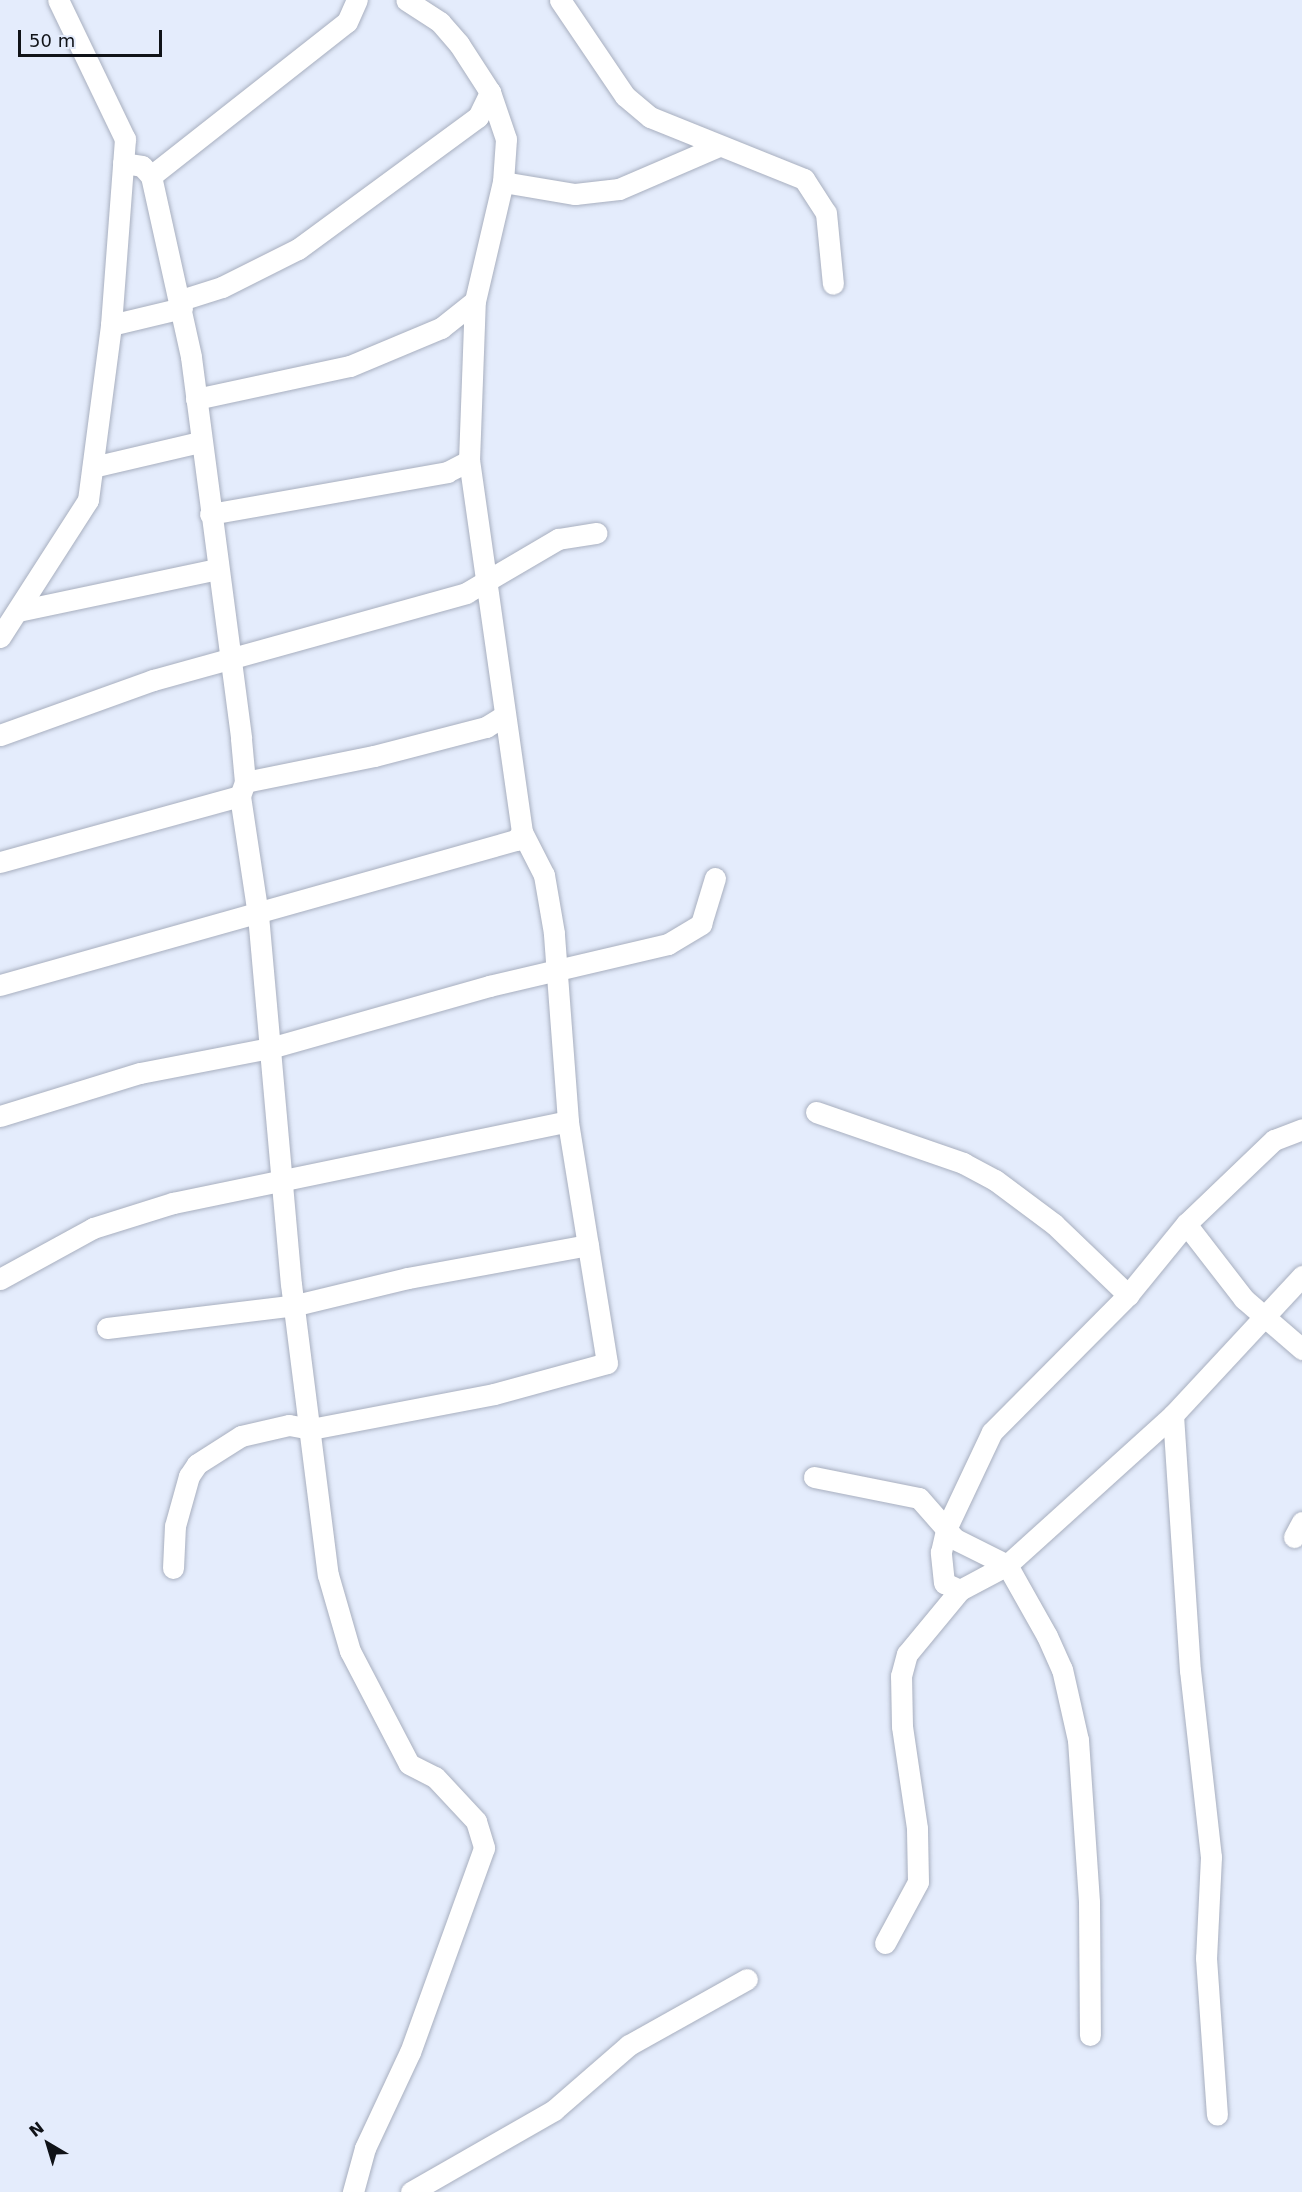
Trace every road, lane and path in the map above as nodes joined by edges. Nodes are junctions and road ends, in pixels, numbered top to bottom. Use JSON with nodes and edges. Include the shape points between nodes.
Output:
{"nodes":[{"id":1,"x":58,"y":0,"type":"edge"},
{"id":2,"x":357,"y":0,"type":"edge"},
{"id":3,"x":406,"y":0,"type":"edge"},
{"id":4,"x":560,"y":0,"type":"edge"},
{"id":5,"x":490,"y":92,"type":"junction"},
{"id":6,"x":719,"y":146,"type":"junction"},
{"id":7,"x":123,"y":163,"type":"junction"},
{"id":8,"x":151,"y":176,"type":"junction"},
{"id":9,"x":503,"y":182,"type":"junction"},
{"id":10,"x":833,"y":285,"type":"dead end"},
{"id":11,"x":475,"y":301,"type":"junction"},
{"id":12,"x":182,"y":304,"type":"junction"},
{"id":13,"x":111,"y":325,"type":"junction"},
{"id":14,"x":196,"y":399,"type":"junction"},
{"id":15,"x":200,"y":442,"type":"junction"},
{"id":16,"x":469,"y":461,"type":"junction"},
{"id":17,"x":93,"y":467,"type":"junction"},
{"id":18,"x":210,"y":514,"type":"junction"},
{"id":19,"x":597,"y":533,"type":"dead end"},
{"id":20,"x":217,"y":569,"type":"junction"},
{"id":21,"x":485,"y":580,"type":"junction"},
{"id":22,"x":18,"y":611,"type":"junction"},
{"id":23,"x":0,"y":637,"type":"edge"},
{"id":24,"x":231,"y":657,"type":"junction"},
{"id":25,"x":505,"y":714,"type":"junction"},
{"id":26,"x":0,"y":735,"type":"edge"},
{"id":27,"x":243,"y":789,"type":"junction"},
{"id":28,"x":522,"y":832,"type":"junction"},
{"id":29,"x":0,"y":862,"type":"edge"},
{"id":30,"x":715,"y":878,"type":"dead end"},
{"id":31,"x":258,"y":915,"type":"junction"},
{"id":32,"x":560,"y":970,"type":"junction"},
{"id":33,"x":0,"y":985,"type":"edge"},
{"id":34,"x":270,"y":1048,"type":"junction"},
{"id":35,"x":816,"y":1112,"type":"dead end"},
{"id":36,"x":0,"y":1116,"type":"edge"},
{"id":37,"x":568,"y":1121,"type":"junction"},
{"id":38,"x":1302,"y":1129,"type":"edge"},
{"id":39,"x":282,"y":1180,"type":"junction"},
{"id":40,"x":1186,"y":1224,"type":"junction"},
{"id":41,"x":588,"y":1245,"type":"junction"},
{"id":42,"x":1302,"y":1276,"type":"edge"},
{"id":43,"x":0,"y":1279,"type":"edge"},
{"id":44,"x":1128,"y":1295,"type":"junction"},
{"id":45,"x":296,"y":1305,"type":"junction"},
{"id":46,"x":1264,"y":1316,"type":"junction"},
{"id":47,"x":107,"y":1328,"type":"dead end"},
{"id":48,"x":1302,"y":1349,"type":"edge"},
{"id":49,"x":1173,"y":1415,"type":"junction"},
{"id":50,"x":311,"y":1429,"type":"junction"},
{"id":51,"x":814,"y":1478,"type":"dead end"},
{"id":52,"x":946,"y":1527,"type":"junction"},
{"id":53,"x":1007,"y":1565,"type":"junction"},
{"id":54,"x":173,"y":1568,"type":"dead end"},
{"id":55,"x":960,"y":1590,"type":"junction"},
{"id":56,"x":885,"y":1943,"type":"dead end"},
{"id":57,"x":747,"y":1979,"type":"dead end"},
{"id":58,"x":1090,"y":2035,"type":"dead end"},
{"id":59,"x":1217,"y":2115,"type":"dead end"},
{"id":60,"x":353,"y":2192,"type":"edge"},
{"id":61,"x":411,"y":2192,"type":"edge"}],
"edges":[{"from":1,"to":7,"type":"street","via":[[123,131]]},
{"from":2,"to":8,"type":"street","via":[[347,22]]},
{"from":3,"to":5,"type":"street","via":[[440,22]]},
{"from":4,"to":6,"type":"street","via":[[625,96],[650,117]]},
{"from":5,"to":9,"type":"street","via":[[506,139]]},
{"from":5,"to":12,"type":"street","via":[[478,117],[298,249]]},
{"from":6,"to":9,"type":"street","via":[[619,189],[575,194]]},
{"from":6,"to":10,"type":"street","via":[[785,168],[818,194],[826,213]]},
{"from":7,"to":8,"type":"street","via":[[142,166]]},
{"from":7,"to":13,"type":"street"},
{"from":8,"to":12,"type":"street"},
{"from":9,"to":11,"type":"street"},
{"from":11,"to":14,"type":"street","via":[[441,328],[350,366]]},
{"from":11,"to":16,"type":"street"},
{"from":12,"to":13,"type":"street"},
{"from":12,"to":14,"type":"street"},
{"from":13,"to":17,"type":"street"},
{"from":14,"to":15,"type":"street"},
{"from":15,"to":17,"type":"street"},
{"from":15,"to":18,"type":"street"},
{"from":16,"to":18,"type":"street","via":[[447,472]]},
{"from":16,"to":21,"type":"street"},
{"from":17,"to":22,"type":"street","via":[[83,513]]},
{"from":18,"to":20,"type":"street"},
{"from":19,"to":21,"type":"street","via":[[558,539]]},
{"from":20,"to":22,"type":"street"},
{"from":20,"to":24,"type":"street"},
{"from":21,"to":24,"type":"street","via":[[457,596]]},
{"from":21,"to":25,"type":"street"},
{"from":22,"to":23,"type":"street"},
{"from":24,"to":26,"type":"street"},
{"from":24,"to":27,"type":"street"},
{"from":25,"to":27,"type":"street","via":[[486,727]]},
{"from":25,"to":28,"type":"street"},
{"from":27,"to":29,"type":"street"},
{"from":27,"to":31,"type":"street"},
{"from":28,"to":31,"type":"street","via":[[516,840]]},
{"from":28,"to":32,"type":"street","via":[[544,875]]},
{"from":30,"to":32,"type":"street","via":[[701,924],[688,935]]},
{"from":31,"to":33,"type":"street"},
{"from":31,"to":34,"type":"street"},
{"from":32,"to":34,"type":"street"},
{"from":32,"to":37,"type":"street"},
{"from":34,"to":36,"type":"street","via":[[140,1073]]},
{"from":34,"to":39,"type":"street"},
{"from":35,"to":44,"type":"street","via":[[963,1163],[995,1180],[1054,1224]]},
{"from":37,"to":39,"type":"street"},
{"from":37,"to":41,"type":"street"},
{"from":38,"to":40,"type":"street","via":[[1274,1140]]},
{"from":39,"to":43,"type":"street","via":[[103,1225]]},
{"from":39,"to":45,"type":"street"},
{"from":40,"to":44,"type":"street"},
{"from":40,"to":46,"type":"street","via":[[1244,1299]]},
{"from":41,"to":45,"type":"street","via":[[408,1278]]},
{"from":41,"to":50,"type":"street","via":[[607,1363],[494,1394]]},
{"from":42,"to":46,"type":"street"},
{"from":44,"to":52,"type":"street","via":[[992,1432]]},
{"from":45,"to":47,"type":"street"},
{"from":45,"to":50,"type":"street"},
{"from":46,"to":48,"type":"street"},
{"from":46,"to":49,"type":"street"},
{"from":49,"to":53,"type":"street"},
{"from":49,"to":59,"type":"street","via":[[1190,1670],[1211,1857],[1206,1958]]},
{"from":50,"to":54,"type":"street","via":[[262,1428],[197,1464],[177,1516]]},
{"from":50,"to":60,"type":"street","via":[[328,1575],[350,1651],[409,1764],[435,1777],[476,1821],[484,1848],[410,2052],[365,2148]]},
{"from":51,"to":52,"type":"street","via":[[900,1490],[919,1498]]},
{"from":52,"to":53,"type":"street","via":[[970,1549]]},
{"from":52,"to":55,"type":"street","via":[[939,1570],[944,1582]]},
{"from":53,"to":55,"type":"street"},
{"from":53,"to":58,"type":"street","via":[[1062,1669],[1078,1740],[1089,1902]]},
{"from":55,"to":56,"type":"street","via":[[902,1667],[918,1882]]},
{"from":57,"to":61,"type":"street","via":[[629,2045],[554,2110]]}]}
